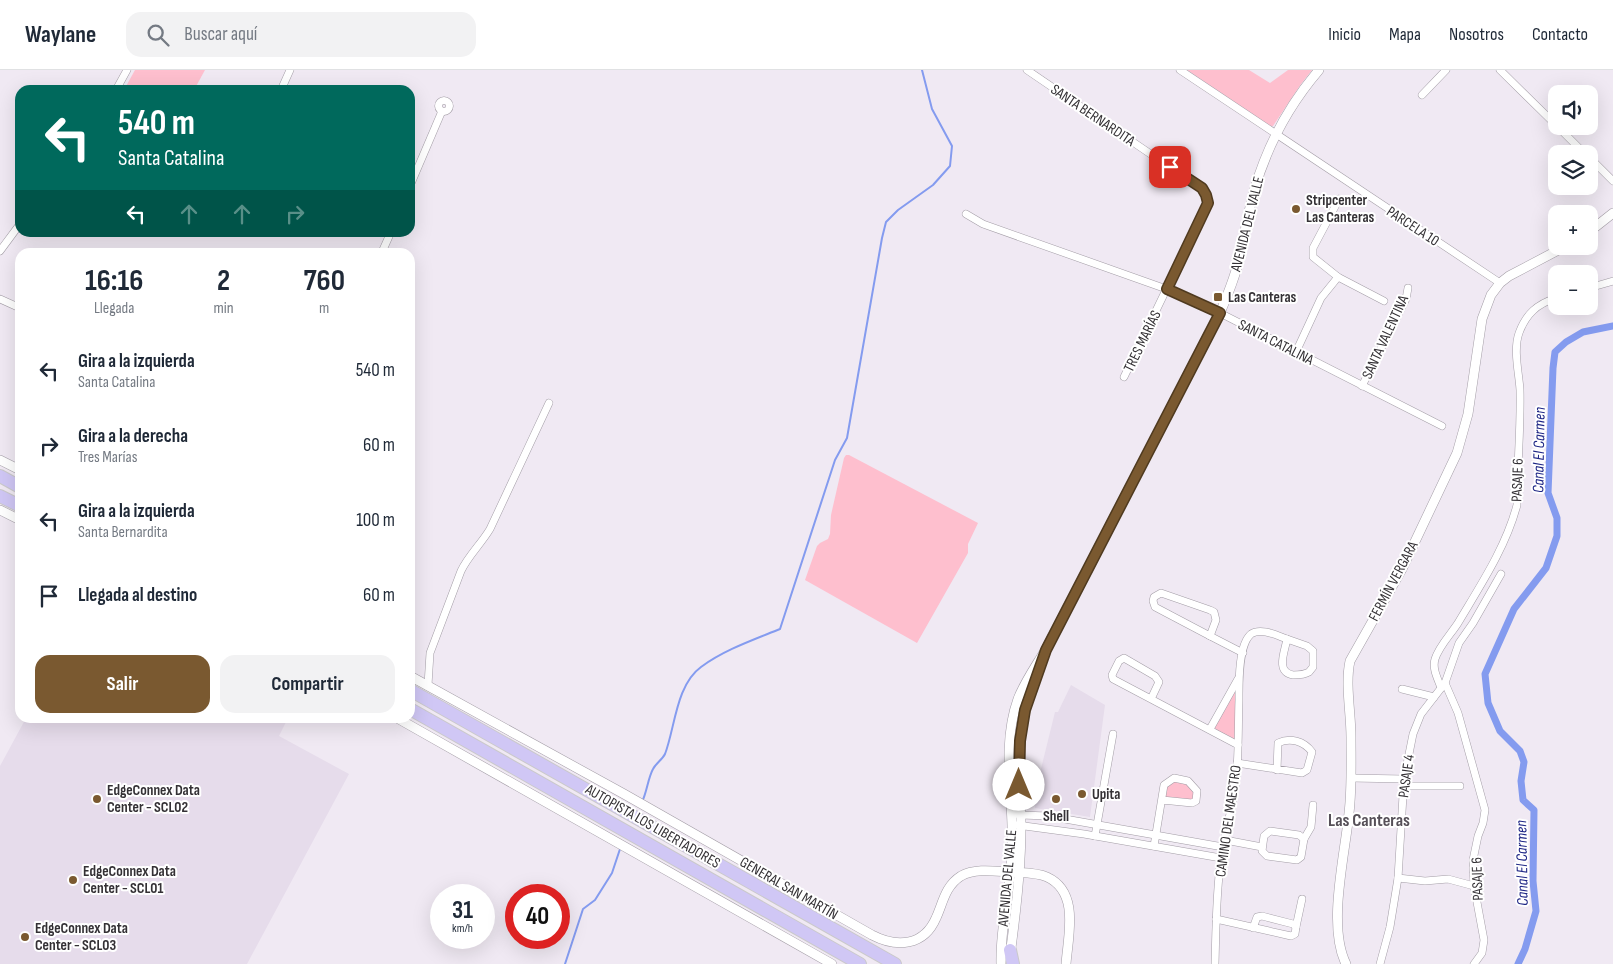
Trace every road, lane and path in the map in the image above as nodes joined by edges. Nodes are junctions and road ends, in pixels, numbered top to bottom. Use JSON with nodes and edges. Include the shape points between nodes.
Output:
{"nodes":[{"id":1,"x":127,"y":70,"type":"edge"},
{"id":2,"x":290,"y":70,"type":"edge"},
{"id":3,"x":1028,"y":70,"type":"edge"},
{"id":4,"x":1180,"y":70,"type":"edge"},
{"id":5,"x":1320,"y":70,"type":"edge"},
{"id":6,"x":1446,"y":70,"type":"edge"},
{"id":7,"x":1500,"y":70,"type":"edge"},
{"id":8,"x":119,"y":85,"type":"edge"},
{"id":9,"x":283,"y":85,"type":"edge"},
{"id":10,"x":1422,"y":95,"type":"dead end"},
{"id":11,"x":442,"y":111,"type":"dead end"},
{"id":12,"x":1548,"y":117,"type":"edge"},
{"id":13,"x":1276,"y":134,"type":"junction"},
{"id":14,"x":1566,"y":135,"type":"edge"},
{"id":15,"x":1576,"y":145,"type":"edge"},
{"id":16,"x":1598,"y":167,"type":"edge"},
{"id":17,"x":415,"y":174,"type":"edge"},
{"id":18,"x":1613,"y":181,"type":"edge"},
{"id":19,"x":1206,"y":195,"type":"joint"},
{"id":20,"x":1339,"y":199,"type":"dead end"},
{"id":21,"x":966,"y":214,"type":"dead end"},
{"id":22,"x":1613,"y":214,"type":"edge"},
{"id":23,"x":1598,"y":225,"type":"edge"},
{"id":24,"x":15,"y":231,"type":"edge"},
{"id":25,"x":0,"y":251,"type":"edge"},
{"id":26,"x":1549,"y":255,"type":"edge"},
{"id":27,"x":1338,"y":277,"type":"junction"},
{"id":28,"x":1613,"y":281,"type":"edge"},
{"id":29,"x":1500,"y":283,"type":"junction"},
{"id":30,"x":1598,"y":285,"type":"edge"},
{"id":31,"x":1408,"y":288,"type":"dead end"},
{"id":32,"x":1167,"y":289,"type":"junction"},
{"id":33,"x":0,"y":299,"type":"edge"},
{"id":34,"x":1548,"y":300,"type":"edge"},
{"id":35,"x":1384,"y":301,"type":"dead end"},
{"id":36,"x":15,"y":306,"type":"edge"},
{"id":37,"x":1220,"y":313,"type":"junction"},
{"id":38,"x":1296,"y":352,"type":"junction"},
{"id":39,"x":1124,"y":377,"type":"dead end"},
{"id":40,"x":1362,"y":386,"type":"junction"},
{"id":41,"x":549,"y":403,"type":"dead end"},
{"id":42,"x":1442,"y":426,"type":"dead end"},
{"id":43,"x":0,"y":460,"type":"edge"},
{"id":44,"x":15,"y":468,"type":"edge"},
{"id":45,"x":0,"y":476,"type":"edge"},
{"id":46,"x":15,"y":484,"type":"edge"},
{"id":47,"x":0,"y":496,"type":"edge"},
{"id":48,"x":15,"y":504,"type":"edge"},
{"id":49,"x":0,"y":510,"type":"edge"},
{"id":50,"x":15,"y":518,"type":"edge"},
{"id":51,"x":1500,"y":574,"type":"dead end"},
{"id":52,"x":1210,"y":636,"type":"junction"},
{"id":53,"x":1288,"y":640,"type":"junction"},
{"id":54,"x":1046,"y":650,"type":"junction"},
{"id":55,"x":1242,"y":653,"type":"junction"},
{"id":56,"x":1239,"y":678,"type":"junction"},
{"id":57,"x":415,"y":679,"type":"edge"},
{"id":58,"x":428,"y":686,"type":"junction"},
{"id":59,"x":1443,"y":686,"type":"junction"},
{"id":60,"x":1402,"y":689,"type":"dead end"},
{"id":61,"x":415,"y":693,"type":"edge"},
{"id":62,"x":1434,"y":697,"type":"junction"},
{"id":63,"x":1151,"y":698,"type":"junction"},
{"id":64,"x":415,"y":712,"type":"edge"},
{"id":65,"x":406,"y":723,"type":"edge"},
{"id":66,"x":1210,"y":729,"type":"junction"},
{"id":67,"x":1113,"y":734,"type":"dead end"},
{"id":68,"x":1238,"y":745,"type":"junction"},
{"id":69,"x":1237,"y":763,"type":"junction"},
{"id":70,"x":1276,"y":770,"type":"junction"},
{"id":71,"x":1350,"y":778,"type":"junction"},
{"id":72,"x":1403,"y":782,"type":"junction"},
{"id":73,"x":1460,"y":786,"type":"dead end"},
{"id":74,"x":1162,"y":800,"type":"junction"},
{"id":75,"x":1313,"y":805,"type":"dead end"},
{"id":76,"x":1011,"y":813,"type":"junction"},
{"id":77,"x":1021,"y":815,"type":"junction"},
{"id":78,"x":1012,"y":825,"type":"junction"},
{"id":79,"x":1021,"y":825,"type":"junction"},
{"id":80,"x":1097,"y":825,"type":"junction"},
{"id":81,"x":1155,"y":835,"type":"junction"},
{"id":82,"x":1095,"y":836,"type":"junction"},
{"id":83,"x":1304,"y":839,"type":"junction"},
{"id":84,"x":1224,"y":843,"type":"junction"},
{"id":85,"x":1154,"y":846,"type":"junction"},
{"id":86,"x":1262,"y":847,"type":"junction"},
{"id":87,"x":1221,"y":858,"type":"junction"},
{"id":88,"x":1009,"y":872,"type":"junction"},
{"id":89,"x":1020,"y":873,"type":"junction"},
{"id":90,"x":1398,"y":878,"type":"junction"},
{"id":91,"x":1474,"y":886,"type":"junction"},
{"id":92,"x":1302,"y":899,"type":"dead end"},
{"id":93,"x":1216,"y":919,"type":"junction"},
{"id":94,"x":1296,"y":927,"type":"junction"},
{"id":95,"x":1253,"y":928,"type":"junction"},
{"id":96,"x":1010,"y":950,"type":"junction"},
{"id":97,"x":832,"y":964,"type":"edge"},
{"id":98,"x":860,"y":964,"type":"edge"},
{"id":99,"x":895,"y":964,"type":"edge"},
{"id":100,"x":1000,"y":964,"type":"edge"},
{"id":101,"x":1008,"y":964,"type":"edge"},
{"id":102,"x":1014,"y":964,"type":"edge"},
{"id":103,"x":1066,"y":964,"type":"edge"},
{"id":104,"x":1215,"y":964,"type":"edge"},
{"id":105,"x":1346,"y":964,"type":"edge"},
{"id":106,"x":1380,"y":964,"type":"edge"},
{"id":107,"x":1474,"y":964,"type":"edge"}],
"edges":[{"from":1,"to":8,"type":"street"},
{"from":2,"to":9,"type":"street"},
{"from":3,"to":19,"type":"street","name":"SANTA BERNARDITA","via":[[1202,188]]},
{"from":4,"to":13,"type":"street","name":"PARCELA 10"},
{"from":5,"to":13,"type":"street","name":"AVENIDA DEL VALLE","via":[[1296,100]]},
{"from":6,"to":10,"type":"street"},
{"from":7,"to":12,"type":"street"},
{"from":11,"to":17,"type":"street"},
{"from":13,"to":29,"type":"street","name":"PARCELA 10"},
{"from":13,"to":37,"type":"street","name":"AVENIDA DEL VALLE","via":[[1254,190],[1237,268]]},
{"from":14,"to":15,"type":"street"},
{"from":16,"to":18,"type":"street"},
{"from":19,"to":32,"type":"street","name":"TRES MARÍAS","via":[[1208,203]]},
{"from":20,"to":27,"type":"street","via":[[1312,252],[1316,260]]},
{"from":21,"to":32,"type":"street","name":"SANTA CATALINA","via":[[983,224]]},
{"from":22,"to":23,"type":"street"},
{"from":24,"to":25,"type":"street"},
{"from":26,"to":29,"type":"street","name":"FERMÍN VERGARA"},
{"from":27,"to":35,"type":"street"},
{"from":27,"to":38,"type":"street","via":[[1321,298]]},
{"from":28,"to":30,"type":"street"},
{"from":29,"to":71,"type":"street","name":"FERMÍN VERGARA","via":[[1491,295],[1482,319],[1468,414],[1457,453],[1402,569],[1350,661]]},
{"from":31,"to":40,"type":"street","name":"SANTA VALENTINA","via":[[1407,297]]},
{"from":32,"to":37,"type":"street","name":"SANTA CATALINA"},
{"from":32,"to":39,"type":"street","name":"TRES MARÍAS"},
{"from":33,"to":36,"type":"street"},
{"from":34,"to":59,"type":"street","name":"PASAJE 6","via":[[1533,310],[1518,335],[1520,391],[1513,520],[1458,623],[1436,656],[1434,668]]},
{"from":37,"to":38,"type":"street","name":"SANTA CATALINA"},
{"from":37,"to":54,"type":"street","name":"AVENIDA DEL VALLE"},
{"from":38,"to":40,"type":"street","name":"SANTA CATALINA"},
{"from":40,"to":42,"type":"street","name":"SANTA CATALINA"},
{"from":41,"to":58,"type":"street","via":[[490,529],[461,572],[430,653]]},
{"from":43,"to":44,"type":"street"},
{"from":45,"to":46,"type":"highway"},
{"from":47,"to":48,"type":"highway"},
{"from":49,"to":50,"type":"street"},
{"from":51,"to":59,"type":"street","via":[[1459,643]]},
{"from":52,"to":52,"type":"street","via":[[1216,620],[1214,612],[1164,594],[1154,597],[1153,604],[1157,608]]},
{"from":52,"to":55,"type":"street"},
{"from":53,"to":53,"type":"street","name":"CAMINO DEL MAESTRO","via":[[1282,665],[1284,670],[1296,675],[1310,672],[1313,651]]},
{"from":53,"to":55,"type":"street","name":"CAMINO DEL MAESTRO","via":[[1268,633],[1252,633]]},
{"from":54,"to":76,"type":"street","name":"AVENIDA DEL VALLE","via":[[1022,690],[1012,722]]},
{"from":54,"to":77,"type":"street","name":"AVENIDA DEL VALLE","via":[[1028,701],[1022,731],[1019,766]]},
{"from":55,"to":56,"type":"street","name":"CAMINO DEL MAESTRO"},
{"from":56,"to":66,"type":"street","name":"CAMINO DEL MAESTRO"},
{"from":56,"to":68,"type":"street","name":"CAMINO DEL MAESTRO"},
{"from":57,"to":58,"type":"street","name":"GENERAL SAN MARTÍN"},
{"from":58,"to":88,"type":"street","name":"GENERAL SAN MARTÍN","via":[[872,935],[894,943],[912,942],[928,932],[947,890],[962,876],[978,871]]},
{"from":59,"to":62,"type":"street","name":"PASAJE 4"},
{"from":59,"to":91,"type":"street","name":"PASAJE 6","via":[[1458,713],[1486,810],[1474,860]]},
{"from":60,"to":62,"type":"street"},
{"from":61,"to":99,"type":"highway","name":"AUTOPISTA LOS LIBERTADORES"},
{"from":62,"to":72,"type":"street","name":"PASAJE 4","via":[[1421,714],[1413,734]]},
{"from":63,"to":63,"type":"street","via":[[1113,678],[1119,661],[1124,658],[1155,676],[1159,682]]},
{"from":63,"to":66,"type":"street"},
{"from":64,"to":98,"type":"highway","name":"AUTOPISTA LOS LIBERTADORES"},
{"from":65,"to":97,"type":"street"},
{"from":66,"to":68,"type":"street"},
{"from":67,"to":80,"type":"street"},
{"from":68,"to":69,"type":"street","name":"CAMINO DEL MAESTRO"},
{"from":69,"to":70,"type":"street"},
{"from":69,"to":84,"type":"street","name":"CAMINO DEL MAESTRO"},
{"from":70,"to":70,"type":"street","via":[[1302,773],[1307,770],[1312,752],[1304,743],[1283,740],[1278,743]]},
{"from":71,"to":72,"type":"street"},
{"from":71,"to":105,"type":"street","name":"FERMÍN VERGARA","via":[[1338,910],[1340,949]]},
{"from":72,"to":73,"type":"street"},
{"from":72,"to":90,"type":"street","name":"PASAJE 4"},
{"from":74,"to":74,"type":"street","via":[[1192,803],[1198,791],[1188,781],[1174,778],[1164,784]]},
{"from":74,"to":81,"type":"street"},
{"from":75,"to":83,"type":"street","via":[[1311,827]]},
{"from":76,"to":77,"type":"street"},
{"from":76,"to":78,"type":"street","name":"AVENIDA DEL VALLE"},
{"from":77,"to":79,"type":"street","name":"AVENIDA DEL VALLE"},
{"from":77,"to":80,"type":"street","via":[[1048,816]]},
{"from":78,"to":79,"type":"street"},
{"from":78,"to":88,"type":"street","name":"AVENIDA DEL VALLE"},
{"from":79,"to":82,"type":"street"},
{"from":79,"to":89,"type":"street","name":"AVENIDA DEL VALLE"},
{"from":80,"to":81,"type":"street"},
{"from":80,"to":82,"type":"street"},
{"from":81,"to":84,"type":"street"},
{"from":81,"to":85,"type":"street"},
{"from":82,"to":85,"type":"street"},
{"from":83,"to":86,"type":"street","via":[[1299,835],[1270,831],[1264,836]]},
{"from":83,"to":86,"type":"street","via":[[1301,857],[1297,860],[1267,856]]},
{"from":84,"to":86,"type":"street"},
{"from":84,"to":87,"type":"street","name":"CAMINO DEL MAESTRO"},
{"from":85,"to":87,"type":"street"},
{"from":87,"to":93,"type":"street","name":"CAMINO DEL MAESTRO"},
{"from":88,"to":89,"type":"street","name":"GENERAL SAN MARTÍN"},
{"from":88,"to":100,"type":"street","name":"AVENIDA DEL VALLE"},
{"from":89,"to":96,"type":"street","name":"AVENIDA DEL VALLE"},
{"from":89,"to":103,"type":"street","name":"GENERAL SAN MARTÍN","via":[[1048,878],[1065,894],[1070,914]]},
{"from":90,"to":91,"type":"street","via":[[1448,879]]},
{"from":90,"to":106,"type":"street","name":"PASAJE 4"},
{"from":91,"to":107,"type":"street","name":"PASAJE 6","via":[[1484,940],[1482,953]]},
{"from":92,"to":94,"type":"street"},
{"from":93,"to":95,"type":"street"},
{"from":93,"to":104,"type":"street","name":"CAMINO DEL MAESTRO"},
{"from":94,"to":95,"type":"street","via":[[1291,936]]},
{"from":94,"to":95,"type":"street","via":[[1262,916],[1257,917]]},
{"from":96,"to":101,"type":"street","name":"AVENIDA DEL VALLE"},
{"from":96,"to":102,"type":"highway"}]}
